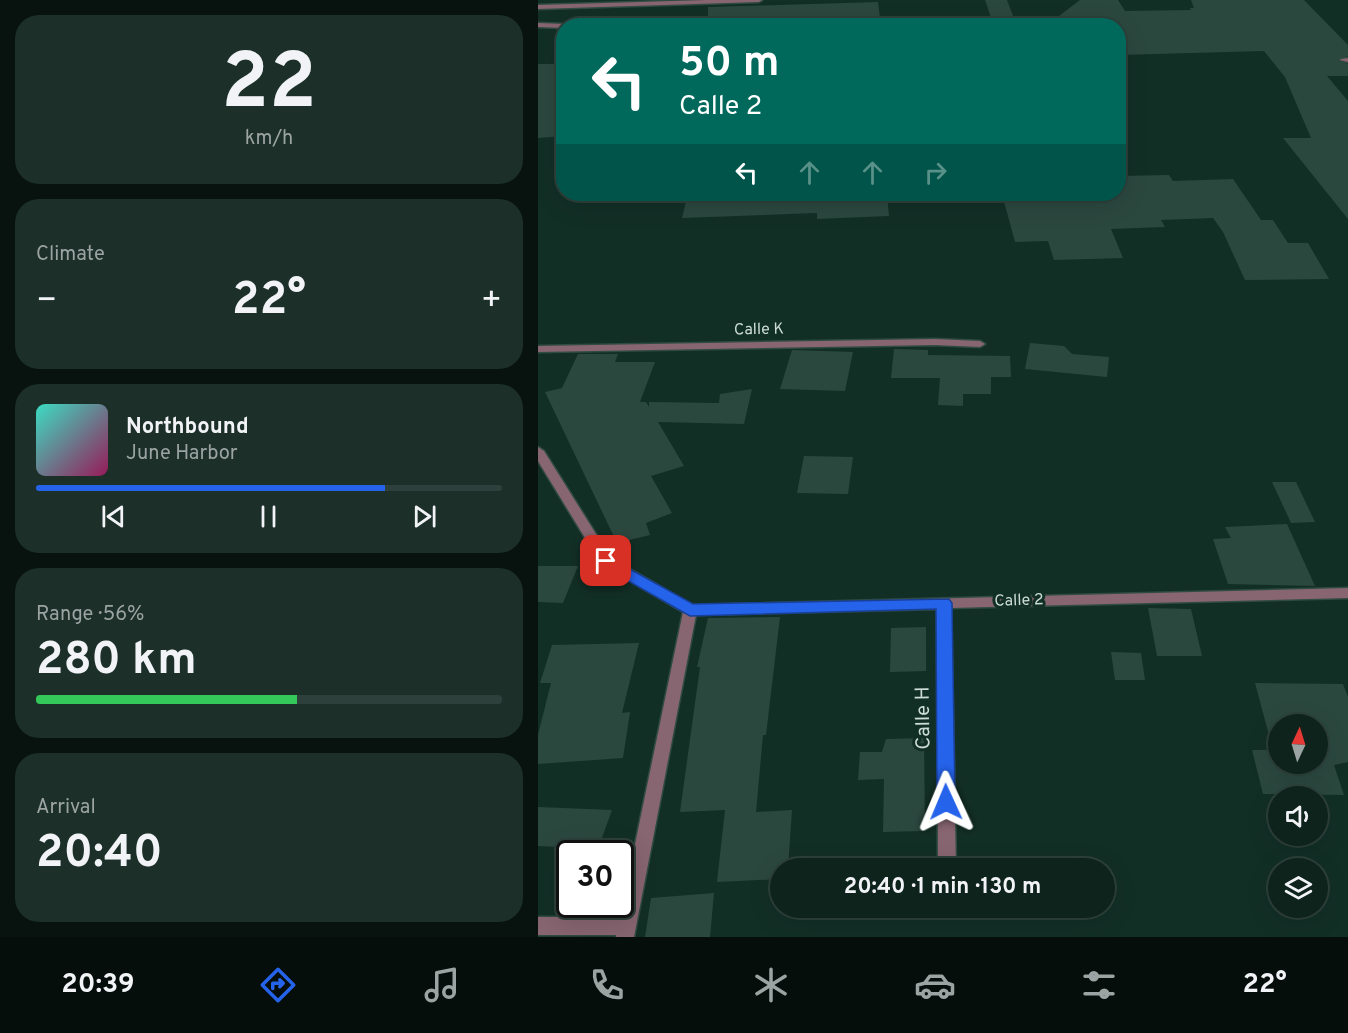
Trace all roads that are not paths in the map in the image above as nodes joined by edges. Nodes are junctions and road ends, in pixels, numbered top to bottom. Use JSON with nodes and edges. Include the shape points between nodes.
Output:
{"nodes":[{"id":1,"x":759,"y":0,"type":"edge"},
{"id":2,"x":647,"y":2,"type":"edge"},
{"id":3,"x":538,"y":7,"type":"edge"},
{"id":4,"x":538,"y":25,"type":"edge"},
{"id":5,"x":556,"y":26,"type":"edge"},
{"id":6,"x":980,"y":344,"type":"dead end"},
{"id":7,"x":538,"y":348,"type":"edge"},
{"id":8,"x":538,"y":451,"type":"edge"},
{"id":9,"x":1348,"y":593,"type":"edge"},
{"id":10,"x":944,"y":603,"type":"junction"},
{"id":11,"x":690,"y":610,"type":"junction"},
{"id":12,"x":947,"y":858,"type":"edge"},
{"id":13,"x":538,"y":926,"type":"edge"},
{"id":14,"x":626,"y":932,"type":"edge"}],
"edges":[{"from":1,"to":2,"type":"street"},
{"from":2,"to":3,"type":"street"},
{"from":4,"to":5,"type":"street"},
{"from":6,"to":7,"type":"street","name":"Calle K"},
{"from":8,"to":11,"type":"street","via":[[606,561]]},
{"from":9,"to":10,"type":"street","name":"Calle 2"},
{"from":10,"to":11,"type":"street","name":"Calle 2"},
{"from":10,"to":12,"type":"street","name":"Calle H"},
{"from":11,"to":14,"type":"street"},
{"from":13,"to":14,"type":"street"}]}
